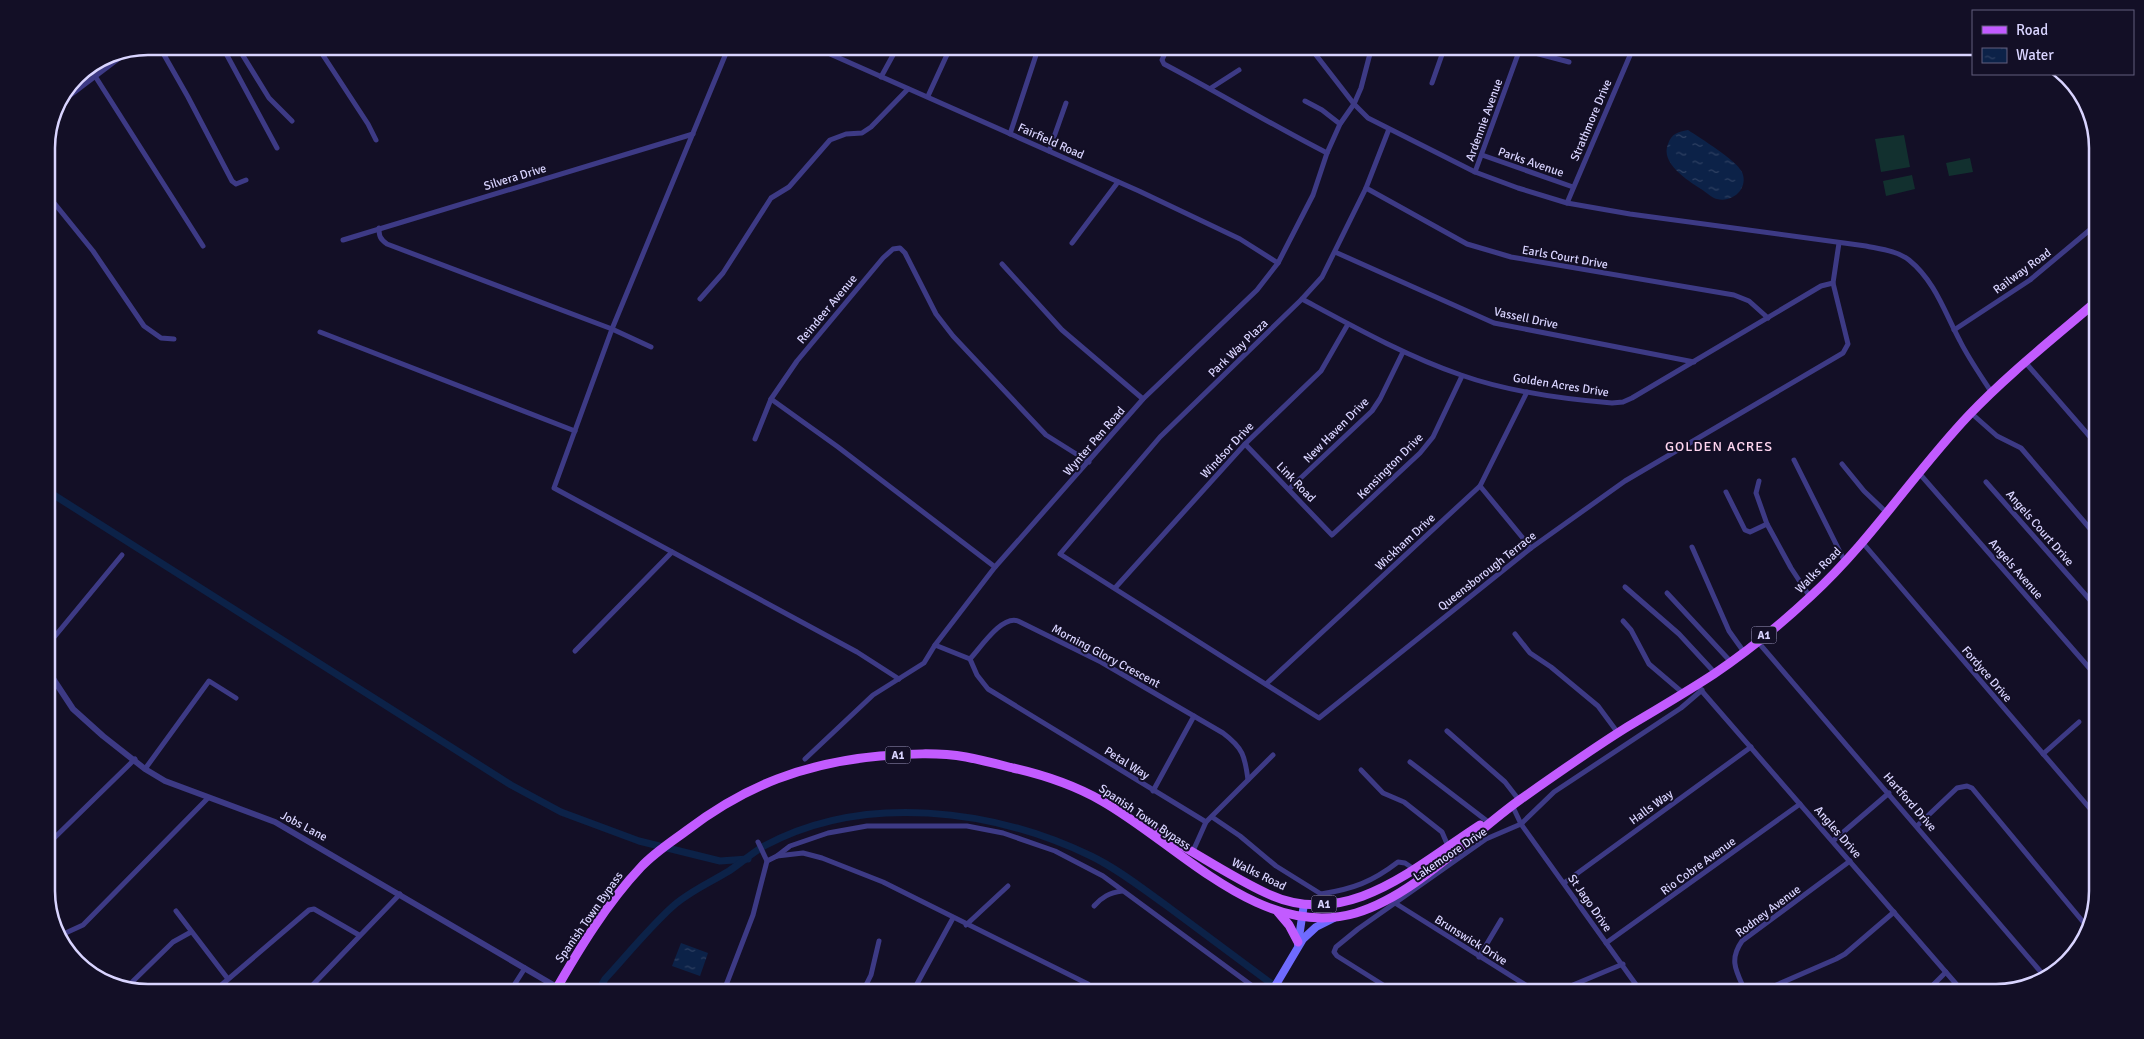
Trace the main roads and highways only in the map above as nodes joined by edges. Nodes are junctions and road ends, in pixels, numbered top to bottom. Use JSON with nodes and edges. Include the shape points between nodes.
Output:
{"nodes":[{"id":1,"x":2089,"y":308,"type":"edge"},
{"id":2,"x":1516,"y":803,"type":"junction"},
{"id":3,"x":1130,"y":819,"type":"junction"},
{"id":4,"x":1304,"y":904,"type":"junction"},
{"id":5,"x":1278,"y":912,"type":"junction"},
{"id":6,"x":1301,"y":918,"type":"junction"},
{"id":7,"x":1334,"y":918,"type":"junction"},
{"id":8,"x":1297,"y":945,"type":"junction"},
{"id":9,"x":559,"y":984,"type":"edge"},
{"id":10,"x":1276,"y":984,"type":"edge"}],
"edges":[{"from":1,"to":2,"type":"main road","name":"Walks Road","number":"A1","via":[[1971,413],[1845,562],[1810,597],[1699,687],[1683,693],[1618,733]]},
{"from":2,"to":4,"type":"main road","name":"Walks Road","number":"A1","via":[[1381,890],[1346,902]]},
{"from":2,"to":7,"type":"main road","name":"Walks Road","number":"A1","via":[[1436,867],[1383,903]]},
{"from":3,"to":4,"type":"main road","name":"Walks Road","number":"A1","via":[[1267,894]]},
{"from":3,"to":5,"type":"main road","name":"Spanish Town Bypass","number":"A1","via":[[1247,898]]},
{"from":3,"to":9,"type":"main road","name":"Spanish Town Bypass","number":"A1","via":[[1101,800],[1051,777],[964,757],[928,754],[857,758],[803,769],[773,780],[710,812],[644,863],[617,895]]},
{"from":4,"to":6,"type":"main road"},
{"from":5,"to":6,"type":"main road","name":"Spanish Town Bypass","number":"A1"},
{"from":5,"to":8,"type":"main road","via":[[1289,925]]},
{"from":6,"to":7,"type":"main road","name":"Walks Road","number":"A1"},
{"from":6,"to":8,"type":"main road"},
{"from":7,"to":8,"type":"main road","via":[[1316,927]]},
{"from":8,"to":10,"type":"main road"}]}
